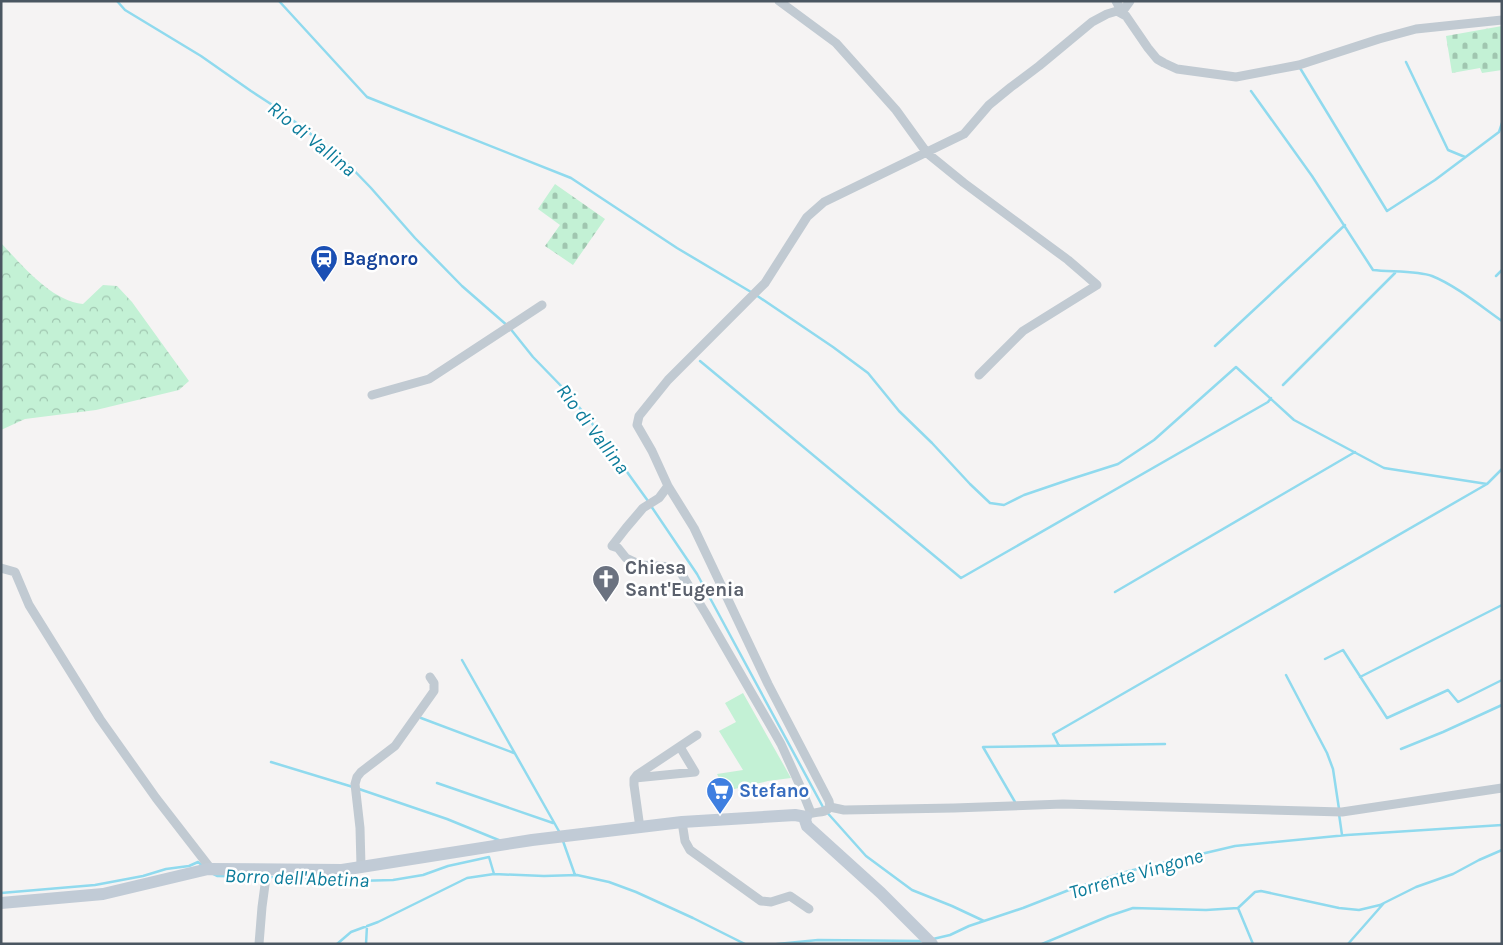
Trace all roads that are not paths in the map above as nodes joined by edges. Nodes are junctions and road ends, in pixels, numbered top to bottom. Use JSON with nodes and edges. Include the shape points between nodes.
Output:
{"nodes":[{"id":1,"x":779,"y":1,"type":"edge"},
{"id":2,"x":1116,"y":1,"type":"edge"},
{"id":3,"x":1130,"y":1,"type":"edge"},
{"id":4,"x":1122,"y":12,"type":"junction"},
{"id":5,"x":1502,"y":20,"type":"edge"},
{"id":6,"x":927,"y":153,"type":"junction"},
{"id":7,"x":542,"y":305,"type":"dead end"},
{"id":8,"x":979,"y":375,"type":"dead end"},
{"id":9,"x":372,"y":395,"type":"dead end"},
{"id":10,"x":668,"y":486,"type":"junction"},
{"id":11,"x":1,"y":568,"type":"edge"},
{"id":12,"x":430,"y":676,"type":"dead end"},
{"id":13,"x":697,"y":735,"type":"dead end"},
{"id":14,"x":680,"y":747,"type":"junction"},
{"id":15,"x":635,"y":778,"type":"junction"},
{"id":16,"x":1502,"y":788,"type":"edge"},
{"id":17,"x":826,"y":810,"type":"junction"},
{"id":18,"x":808,"y":815,"type":"junction"},
{"id":19,"x":682,"y":822,"type":"junction"},
{"id":20,"x":640,"y":828,"type":"junction"},
{"id":21,"x":361,"y":866,"type":"junction"},
{"id":22,"x":211,"y":869,"type":"junction"},
{"id":23,"x":267,"y":870,"type":"junction"},
{"id":24,"x":1,"y":903,"type":"edge"},
{"id":25,"x":809,"y":909,"type":"dead end"},
{"id":26,"x":930,"y":941,"type":"edge"},
{"id":27,"x":259,"y":944,"type":"edge"}],
"edges":[{"from":1,"to":6,"type":"street","via":[[836,44],[896,110]]},
{"from":2,"to":4,"type":"street"},
{"from":3,"to":4,"type":"street"},
{"from":4,"to":5,"type":"street","via":[[1164,64],[1177,69],[1236,77],[1299,65],[1416,29]]},
{"from":4,"to":6,"type":"street","via":[[1112,12],[1092,22],[988,105],[964,134]]},
{"from":6,"to":8,"type":"street","via":[[1097,285],[1023,331]]},
{"from":6,"to":10,"type":"street","via":[[824,202],[807,217],[764,283],[668,380],[639,416],[637,425]]},
{"from":7,"to":9,"type":"street","via":[[429,379]]},
{"from":10,"to":17,"type":"street","via":[[694,528],[768,684],[829,800]]},
{"from":10,"to":18,"type":"street","via":[[612,546],[641,565],[672,567],[681,573],[781,744],[801,788]]},
{"from":11,"to":22,"type":"street","via":[[15,572],[30,605],[100,719]]},
{"from":12,"to":21,"type":"street","via":[[434,691],[395,746],[357,777]]},
{"from":13,"to":14,"type":"street"},
{"from":14,"to":15,"type":"street"},
{"from":14,"to":15,"type":"street","via":[[695,772]]},
{"from":15,"to":20,"type":"street"},
{"from":16,"to":17,"type":"street","via":[[1342,812],[1063,804]]},
{"from":17,"to":18,"type":"street"},
{"from":18,"to":19,"type":"street"},
{"from":18,"to":26,"type":"street","via":[[805,820],[808,826]]},
{"from":19,"to":20,"type":"street"},
{"from":19,"to":25,"type":"street","via":[[690,850],[761,901],[771,902],[790,896]]},
{"from":20,"to":21,"type":"street","via":[[532,840]]},
{"from":21,"to":23,"type":"street","via":[[342,870]]},
{"from":22,"to":23,"type":"street"},
{"from":22,"to":24,"type":"street","via":[[103,894]]},
{"from":23,"to":27,"type":"street"}]}
